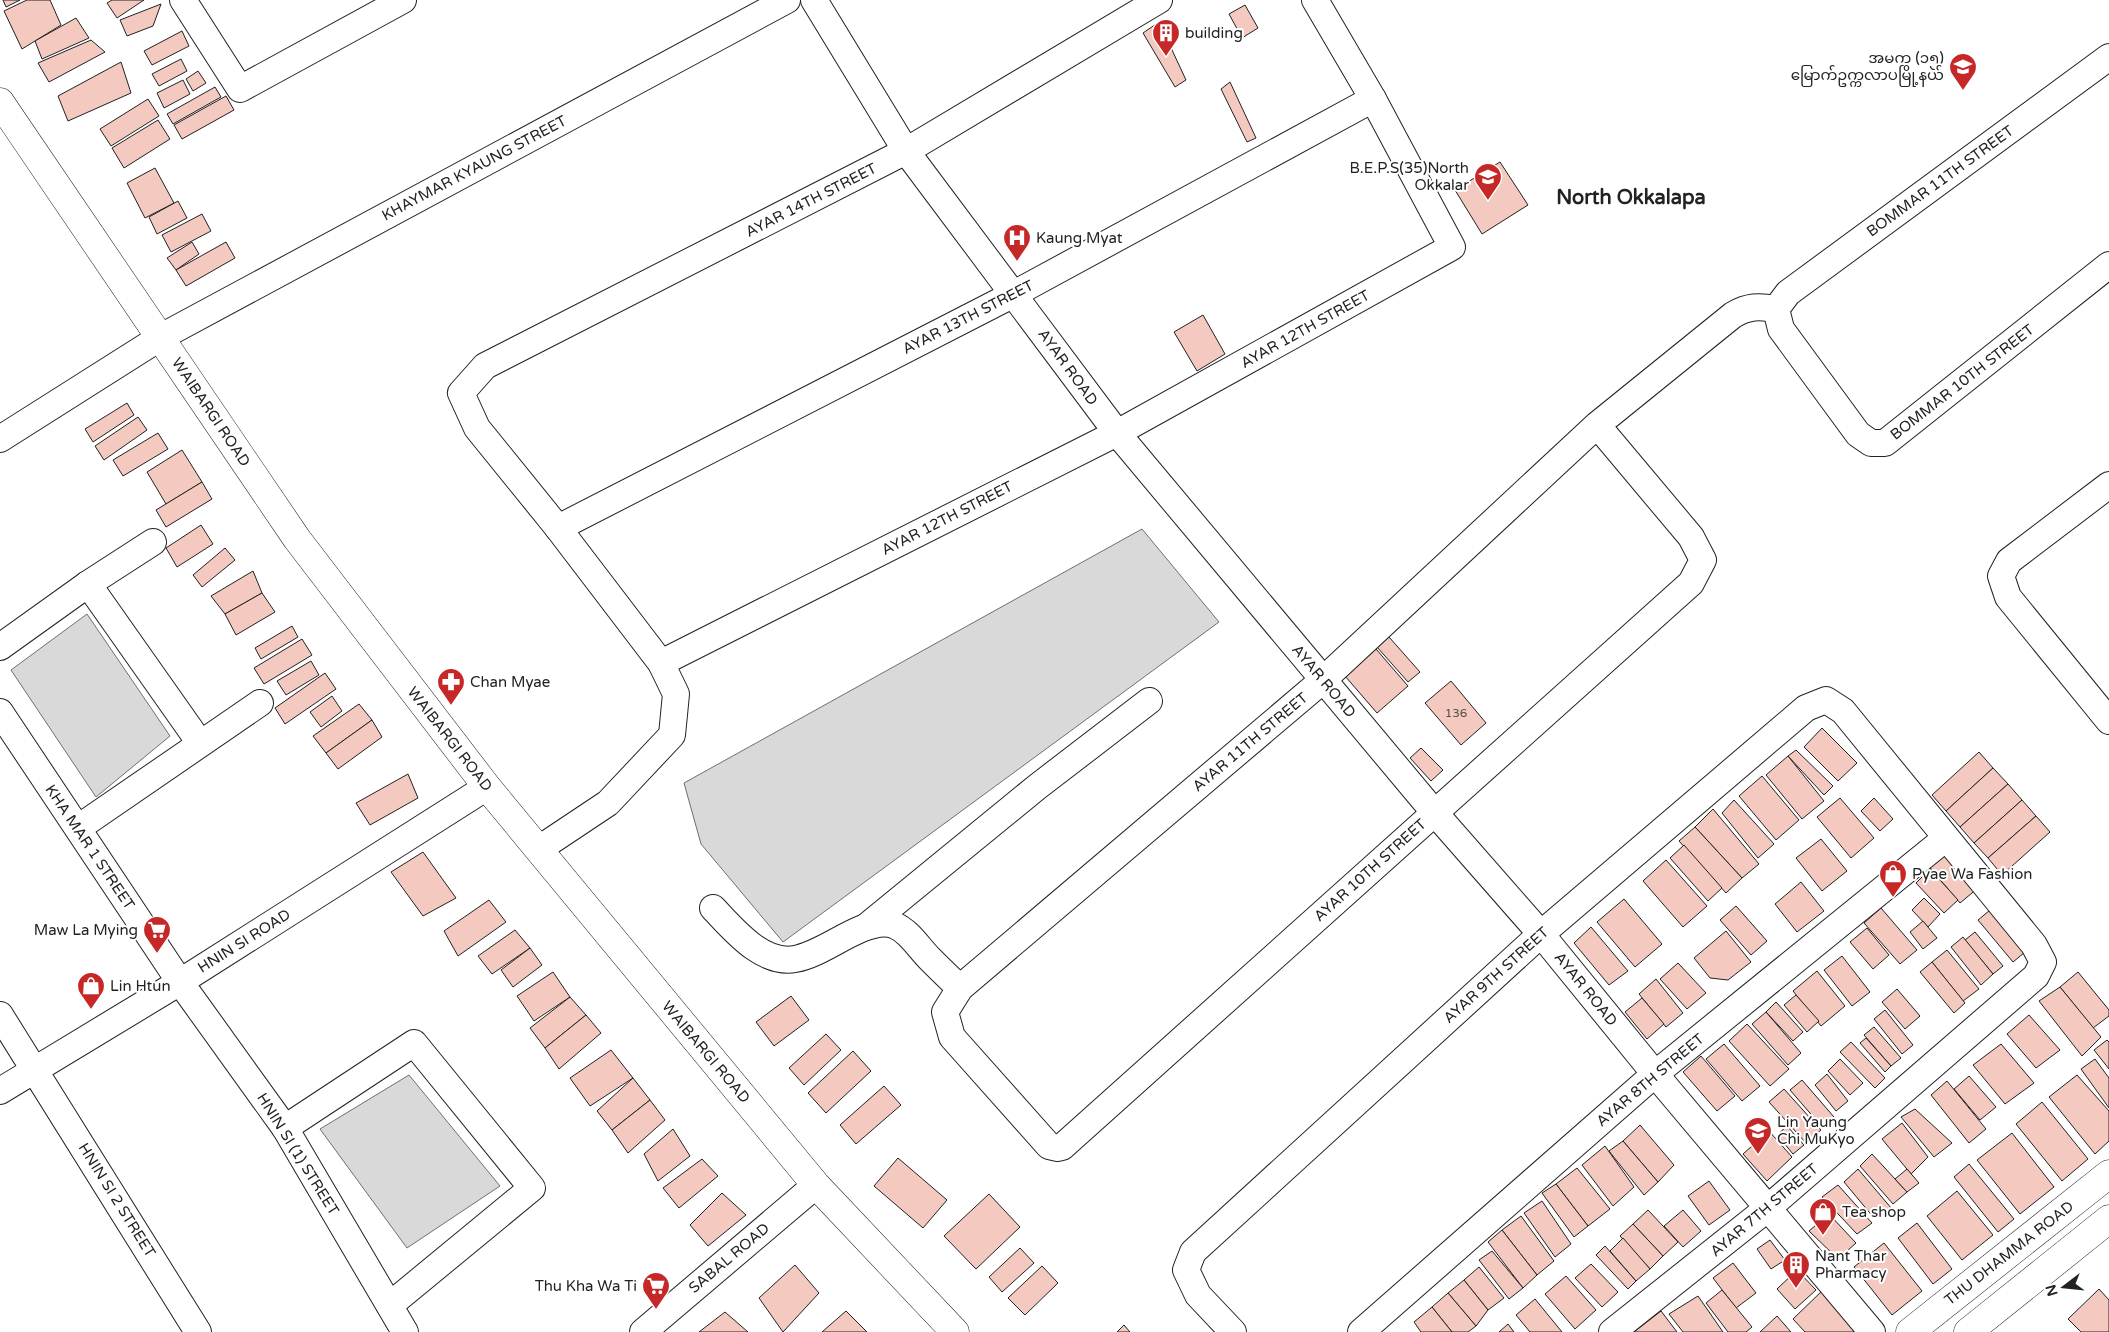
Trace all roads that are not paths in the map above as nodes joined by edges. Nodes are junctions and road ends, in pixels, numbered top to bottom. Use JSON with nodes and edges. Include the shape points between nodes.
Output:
{"nodes":[{"id":1,"x":183,"y":0,"type":"edge"},
{"id":2,"x":403,"y":0,"type":"edge"},
{"id":3,"x":787,"y":0,"type":"edge"},
{"id":4,"x":814,"y":0,"type":"edge"},
{"id":5,"x":1159,"y":0,"type":"edge"},
{"id":6,"x":1315,"y":0,"type":"edge"},
{"id":7,"x":2109,"y":57,"type":"edge"},
{"id":8,"x":1373,"y":99,"type":"junction"},
{"id":9,"x":0,"y":102,"type":"edge"},
{"id":10,"x":906,"y":151,"type":"junction"},
{"id":11,"x":2109,"y":265,"type":"edge"},
{"id":12,"x":1014,"y":294,"type":"junction"},
{"id":13,"x":1776,"y":309,"type":"junction"},
{"id":14,"x":161,"y":337,"type":"junction"},
{"id":15,"x":1597,"y":425,"type":"junction"},
{"id":16,"x":1117,"y":433,"type":"junction"},
{"id":17,"x":0,"y":439,"type":"edge"},
{"id":18,"x":2109,"y":485,"type":"edge"},
{"id":19,"x":558,"y":528,"type":"junction"},
{"id":20,"x":153,"y":542,"type":"dead end"},
{"id":21,"x":88,"y":584,"type":"junction"},
{"id":22,"x":0,"y":646,"type":"edge"},
{"id":23,"x":661,"y":663,"type":"junction"},
{"id":24,"x":1323,"y":680,"type":"junction"},
{"id":25,"x":1149,"y":701,"type":"dead end"},
{"id":26,"x":260,"y":703,"type":"dead end"},
{"id":27,"x":0,"y":712,"type":"edge"},
{"id":28,"x":2106,"y":712,"type":"edge"},
{"id":29,"x":200,"y":742,"type":"junction"},
{"id":30,"x":487,"y":787,"type":"junction"},
{"id":31,"x":1434,"y":812,"type":"junction"},
{"id":32,"x":78,"y":828,"type":"junction"},
{"id":33,"x":1946,"y":838,"type":"junction"},
{"id":34,"x":539,"y":850,"type":"junction"},
{"id":35,"x":713,"y":908,"type":"dead end"},
{"id":36,"x":868,"y":926,"type":"junction"},
{"id":37,"x":1541,"y":934,"type":"junction"},
{"id":38,"x":180,"y":982,"type":"junction"},
{"id":39,"x":960,"y":988,"type":"junction"},
{"id":40,"x":0,"y":1015,"type":"edge"},
{"id":41,"x":36,"y":1069,"type":"junction"},
{"id":42,"x":1655,"y":1074,"type":"junction"},
{"id":43,"x":0,"y":1091,"type":"edge"},
{"id":44,"x":286,"y":1128,"type":"junction"},
{"id":45,"x":2109,"y":1174,"type":"edge"},
{"id":46,"x":816,"y":1185,"type":"junction"},
{"id":47,"x":1768,"y":1208,"type":"junction"},
{"id":48,"x":2109,"y":1220,"type":"edge"},
{"id":49,"x":390,"y":1305,"type":"junction"},
{"id":50,"x":198,"y":1332,"type":"edge"},
{"id":51,"x":405,"y":1332,"type":"edge"},
{"id":52,"x":643,"y":1332,"type":"edge"},
{"id":53,"x":956,"y":1332,"type":"edge"},
{"id":54,"x":1233,"y":1332,"type":"edge"},
{"id":55,"x":1362,"y":1332,"type":"edge"},
{"id":56,"x":1612,"y":1332,"type":"edge"},
{"id":57,"x":1872,"y":1332,"type":"edge"},
{"id":58,"x":1910,"y":1332,"type":"edge"},
{"id":59,"x":1968,"y":1332,"type":"edge"}],
"edges":[{"from":1,"to":2,"type":"street","via":[[240,89]]},
{"from":3,"to":14,"type":"street","name":"KHAYMAR KYAUNG STREET"},
{"from":4,"to":10,"type":"street","name":"AYAR ROAD"},
{"from":5,"to":10,"type":"street","name":"AYAR 14TH STREET"},
{"from":6,"to":8,"type":"street"},
{"from":7,"to":13,"type":"street","name":"BOMMAR 11TH STREET","via":[[1788,293]]},
{"from":8,"to":12,"type":"street","name":"AYAR 13TH STREET"},
{"from":8,"to":16,"type":"street","name":"AYAR 12TH STREET","via":[[1452,247]]},
{"from":9,"to":14,"type":"main road","name":"WAIBARGI ROAD"},
{"from":10,"to":12,"type":"street","name":"AYAR ROAD"},
{"from":10,"to":19,"type":"street","name":"AYAR 14TH STREET","via":[[485,366],[461,393],[476,428]]},
{"from":11,"to":13,"type":"street","name":"BOMMAR 10TH STREET","via":[[1885,443],[1871,443],[1858,434],[1781,329]]},
{"from":12,"to":16,"type":"street","name":"AYAR ROAD"},
{"from":12,"to":19,"type":"street","name":"AYAR 13TH STREET"},
{"from":13,"to":15,"type":"street","name":"AYAR 11TH STREET","via":[[1758,306],[1745,308],[1733,315]]},
{"from":14,"to":17,"type":"street","name":"KHAYMAR KYAUNG STREET"},
{"from":14,"to":30,"type":"main road","name":"WAIBARGI ROAD","via":[[297,539]]},
{"from":15,"to":24,"type":"street","name":"AYAR 11TH STREET"},
{"from":15,"to":31,"type":"street","name":"AYAR 10TH STREET","via":[[1691,537],[1703,560],[1691,583]]},
{"from":16,"to":23,"type":"street","name":"AYAR 12TH STREET"},
{"from":16,"to":24,"type":"street","name":"AYAR ROAD"},
{"from":18,"to":28,"type":"street","via":[[2009,561],[2001,576],[2008,597]]},
{"from":19,"to":23,"type":"street"},
{"from":20,"to":21,"type":"street"},
{"from":21,"to":22,"type":"street"},
{"from":21,"to":29,"type":"street"},
{"from":23,"to":34,"type":"street","via":[[676,694],[672,735],[608,803]]},
{"from":24,"to":31,"type":"street","name":"AYAR ROAD"},
{"from":24,"to":39,"type":"street","name":"AYAR 11TH STREET"},
{"from":25,"to":36,"type":"street","via":[[1037,787]]},
{"from":26,"to":29,"type":"street"},
{"from":27,"to":32,"type":"street","name":"KHA MAR 1 STREET"},
{"from":29,"to":32,"type":"street"},
{"from":30,"to":34,"type":"main road","name":"WAIBARGI ROAD"},
{"from":30,"to":38,"type":"street","name":"HNIN SI ROAD"},
{"from":31,"to":37,"type":"street","name":"AYAR ROAD"},
{"from":31,"to":39,"type":"street","name":"AYAR 10TH STREET","via":[[1062,1147],[1049,1146],[952,1037],[945,1012]]},
{"from":32,"to":38,"type":"street","name":"KHA MAR 1 STREET"},
{"from":33,"to":37,"type":"street","name":"AYAR 9TH STREET","via":[[1843,711],[1826,700],[1806,708]]},
{"from":33,"to":42,"type":"street","name":"AYAR 8TH STREET"},
{"from":33,"to":47,"type":"street","name":"AYAR 7TH STREET","via":[[2034,945],[2044,962],[2036,976]]},
{"from":34,"to":46,"type":"main road","name":"WAIBARGI ROAD"},
{"from":35,"to":36,"type":"street","via":[[745,940],[770,956],[782,959],[794,960]]},
{"from":36,"to":39,"type":"street","via":[[884,923],[906,932]]},
{"from":37,"to":42,"type":"street","name":"AYAR ROAD"},
{"from":37,"to":54,"type":"street","name":"AYAR 9TH STREET","via":[[1192,1252],[1186,1270],[1198,1295]]},
{"from":38,"to":41,"type":"street","name":"HNIN SI ROAD"},
{"from":38,"to":44,"type":"street","name":"HNIN SI (1) STREET"},
{"from":40,"to":41,"type":"street","name":"HNIN SI 2 STREET"},
{"from":41,"to":43,"type":"street","name":"HNIN SI ROAD"},
{"from":41,"to":50,"type":"street","name":"HNIN SI 2 STREET"},
{"from":42,"to":47,"type":"street","name":"AYAR ROAD"},
{"from":42,"to":55,"type":"street","name":"AYAR 8TH STREET"},
{"from":44,"to":49,"type":"street","name":"HNIN SI (1) STREET"},
{"from":44,"to":49,"type":"street","via":[[414,1043],[532,1188]]},
{"from":45,"to":58,"type":"main road","name":"THU DHAMMA ROAD"},
{"from":46,"to":52,"type":"street","name":"SABAL ROAD"},
{"from":46,"to":53,"type":"main road","name":"WAIBARGI ROAD"},
{"from":47,"to":56,"type":"street","name":"AYAR 7TH STREET"},
{"from":47,"to":57,"type":"street","name":"AYAR ROAD"},
{"from":48,"to":59,"type":"main road"},
{"from":49,"to":51,"type":"street","name":"HNIN SI (1) STREET"}]}
